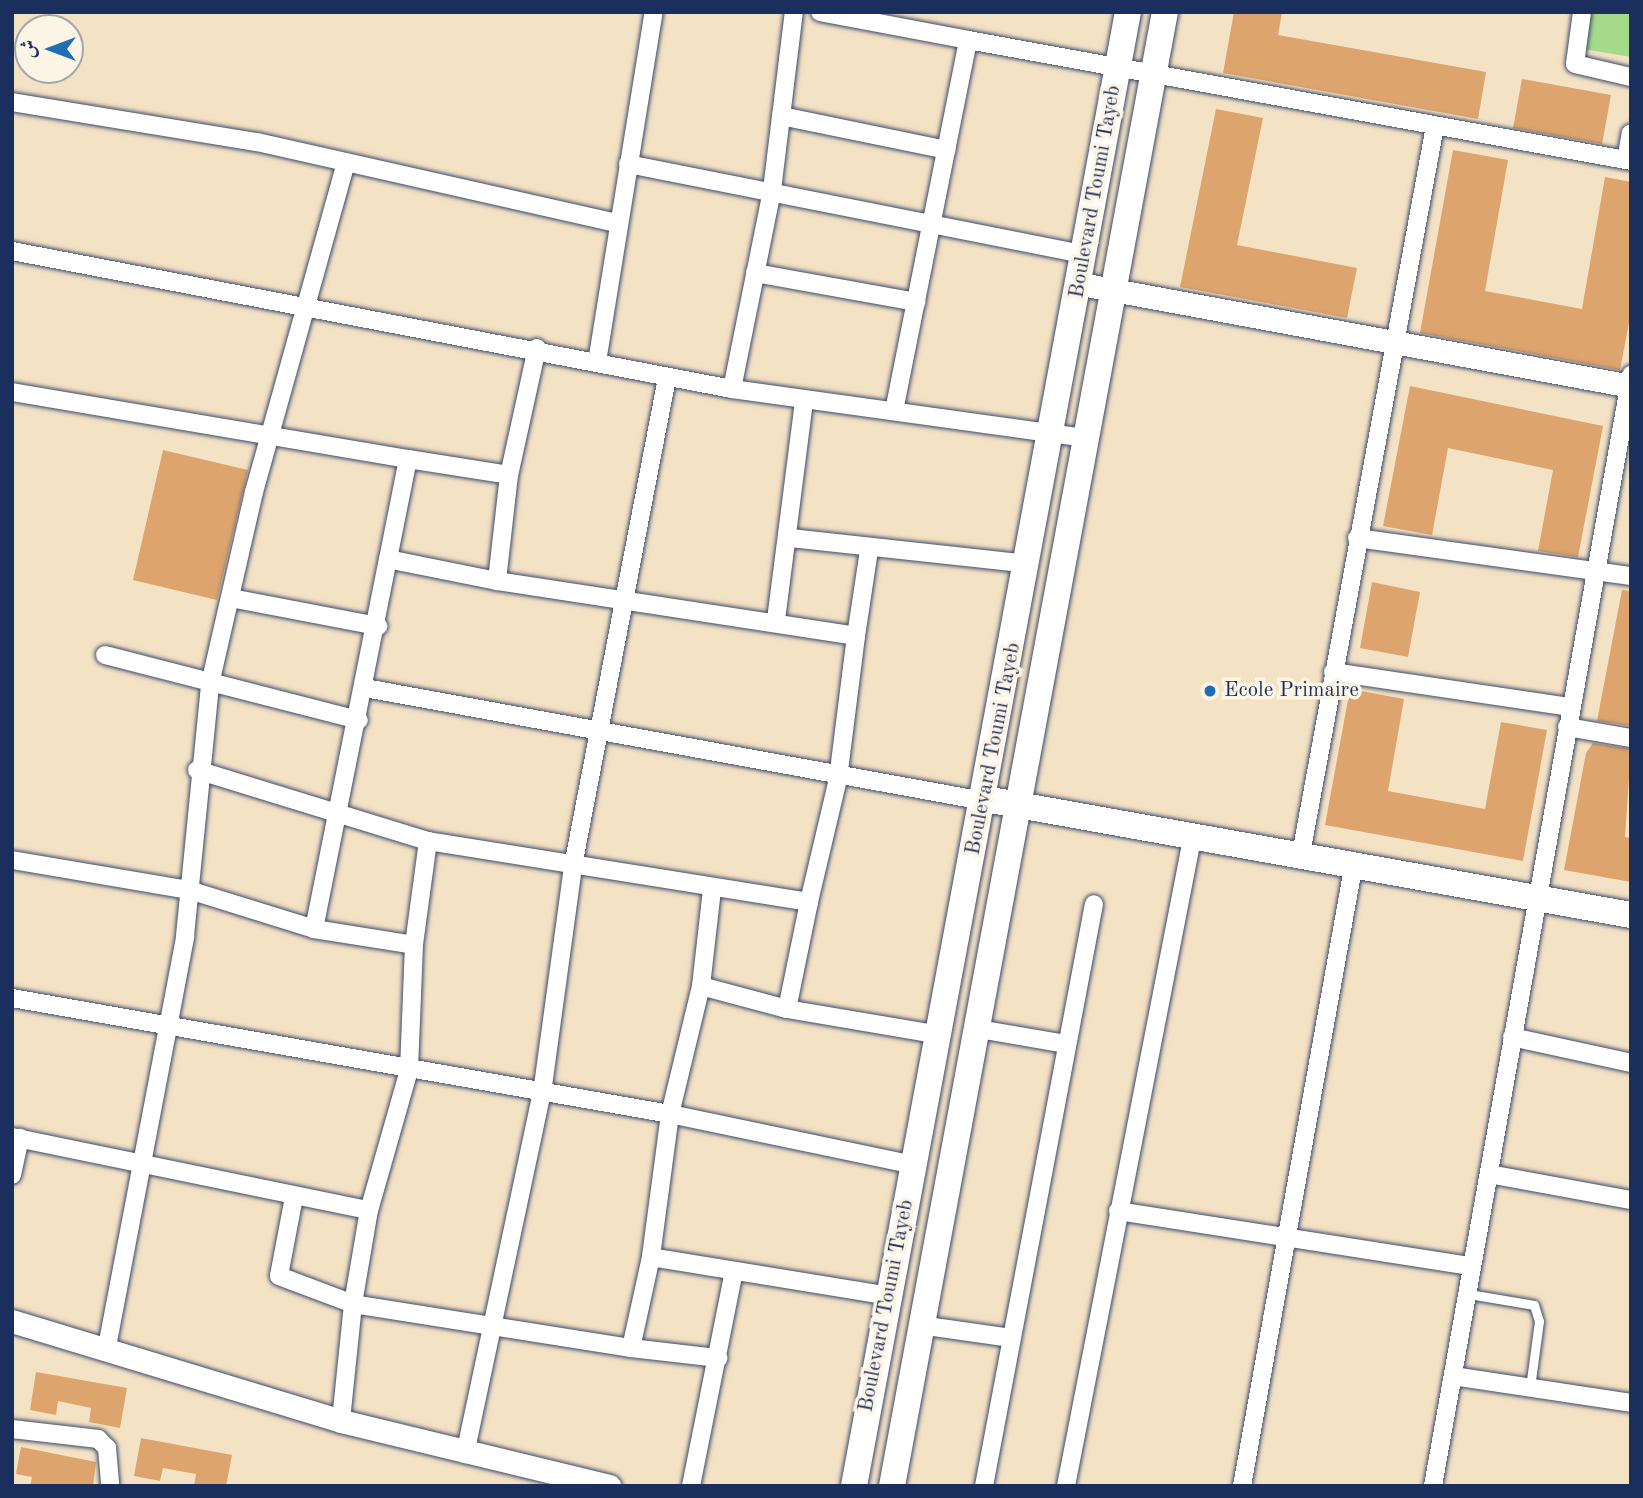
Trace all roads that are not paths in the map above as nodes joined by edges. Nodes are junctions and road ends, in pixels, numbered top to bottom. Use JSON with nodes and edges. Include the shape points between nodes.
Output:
{"nodes":[{"id":1,"x":654,"y":12,"type":"edge"},
{"id":2,"x":794,"y":12,"type":"edge"},
{"id":3,"x":820,"y":12,"type":"edge"},
{"id":4,"x":1128,"y":12,"type":"edge"},
{"id":5,"x":1165,"y":12,"type":"edge"},
{"id":6,"x":1582,"y":12,"type":"edge"},
{"id":7,"x":968,"y":40,"type":"junction"},
{"id":8,"x":1118,"y":69,"type":"junction"},
{"id":9,"x":1154,"y":76,"type":"junction"},
{"id":10,"x":1631,"y":77,"type":"edge"},
{"id":11,"x":12,"y":102,"type":"edge"},
{"id":12,"x":781,"y":116,"type":"junction"},
{"id":13,"x":1434,"y":126,"type":"junction"},
{"id":14,"x":1631,"y":133,"type":"edge"},
{"id":15,"x":947,"y":150,"type":"junction"},
{"id":16,"x":1629,"y":160,"type":"edge"},
{"id":17,"x":346,"y":163,"type":"junction"},
{"id":18,"x":628,"y":164,"type":"junction"},
{"id":19,"x":772,"y":190,"type":"junction"},
{"id":20,"x":616,"y":222,"type":"junction"},
{"id":21,"x":933,"y":223,"type":"junction"},
{"id":22,"x":12,"y":251,"type":"edge"},
{"id":23,"x":1086,"y":255,"type":"junction"},
{"id":24,"x":755,"y":273,"type":"junction"},
{"id":25,"x":1081,"y":284,"type":"junction"},
{"id":26,"x":1114,"y":292,"type":"junction"},
{"id":27,"x":916,"y":302,"type":"junction"},
{"id":28,"x":309,"y":306,"type":"junction"},
{"id":29,"x":1391,"y":344,"type":"junction"},
{"id":30,"x":537,"y":348,"type":"junction"},
{"id":31,"x":597,"y":362,"type":"junction"},
{"id":32,"x":667,"y":377,"type":"junction"},
{"id":33,"x":1630,"y":382,"type":"edge"},
{"id":34,"x":732,"y":389,"type":"junction"},
{"id":35,"x":12,"y":392,"type":"edge"},
{"id":36,"x":804,"y":402,"type":"junction"},
{"id":37,"x":894,"y":411,"type":"junction"},
{"id":38,"x":1050,"y":430,"type":"junction"},
{"id":39,"x":271,"y":438,"type":"junction"},
{"id":40,"x":1085,"y":438,"type":"junction"},
{"id":41,"x":408,"y":459,"type":"junction"},
{"id":42,"x":509,"y":475,"type":"junction"},
{"id":43,"x":790,"y":538,"type":"junction"},
{"id":44,"x":1357,"y":538,"type":"junction"},
{"id":45,"x":869,"y":550,"type":"junction"},
{"id":46,"x":388,"y":559,"type":"junction"},
{"id":47,"x":1029,"y":564,"type":"junction"},
{"id":48,"x":1594,"y":574,"type":"junction"},
{"id":49,"x":1631,"y":576,"type":"edge"},
{"id":50,"x":497,"y":581,"type":"junction"},
{"id":51,"x":231,"y":598,"type":"junction"},
{"id":52,"x":626,"y":604,"type":"junction"},
{"id":53,"x":776,"y":620,"type":"junction"},
{"id":54,"x":378,"y":626,"type":"junction"},
{"id":55,"x":856,"y":636,"type":"junction"},
{"id":56,"x":105,"y":655,"type":"dead end"},
{"id":57,"x":1333,"y":672,"type":"junction"},
{"id":58,"x":210,"y":684,"type":"junction"},
{"id":59,"x":365,"y":688,"type":"junction"},
{"id":60,"x":1570,"y":707,"type":"junction"},
{"id":61,"x":359,"y":720,"type":"junction"},
{"id":62,"x":1567,"y":727,"type":"junction"},
{"id":63,"x":598,"y":731,"type":"junction"},
{"id":64,"x":1631,"y":738,"type":"edge"},
{"id":65,"x":197,"y":770,"type":"junction"},
{"id":66,"x":838,"y":779,"type":"junction"},
{"id":67,"x":984,"y":801,"type":"junction"},
{"id":68,"x":1013,"y":802,"type":"junction"},
{"id":69,"x":338,"y":811,"type":"junction"},
{"id":70,"x":1193,"y":834,"type":"junction"},
{"id":71,"x":428,"y":841,"type":"junction"},
{"id":72,"x":1301,"y":855,"type":"junction"},
{"id":73,"x":12,"y":860,"type":"edge"},
{"id":74,"x":1354,"y":863,"type":"junction"},
{"id":75,"x":573,"y":866,"type":"junction"},
{"id":76,"x":189,"y":890,"type":"junction"},
{"id":77,"x":712,"y":890,"type":"junction"},
{"id":78,"x":1535,"y":897,"type":"junction"},
{"id":79,"x":809,"y":902,"type":"junction"},
{"id":80,"x":1094,"y":904,"type":"dead end"},
{"id":81,"x":1631,"y":915,"type":"edge"},
{"id":82,"x":314,"y":929,"type":"junction"},
{"id":83,"x":414,"y":945,"type":"junction"},
{"id":84,"x":701,"y":986,"type":"junction"},
{"id":85,"x":12,"y":998,"type":"edge"},
{"id":86,"x":787,"y":1009,"type":"junction"},
{"id":87,"x":170,"y":1022,"type":"junction"},
{"id":88,"x":973,"y":1028,"type":"junction"},
{"id":89,"x":940,"y":1035,"type":"junction"},
{"id":90,"x":1513,"y":1037,"type":"junction"},
{"id":91,"x":1067,"y":1044,"type":"junction"},
{"id":92,"x":1631,"y":1063,"type":"edge"},
{"id":93,"x":409,"y":1070,"type":"junction"},
{"id":94,"x":542,"y":1093,"type":"junction"},
{"id":95,"x":670,"y":1114,"type":"junction"},
{"id":96,"x":16,"y":1138,"type":"edge"},
{"id":97,"x":146,"y":1159,"type":"junction"},
{"id":98,"x":914,"y":1165,"type":"junction"},
{"id":99,"x":1489,"y":1174,"type":"junction"},
{"id":100,"x":12,"y":1175,"type":"edge"},
{"id":101,"x":294,"y":1197,"type":"junction"},
{"id":102,"x":1631,"y":1200,"type":"edge"},
{"id":103,"x":369,"y":1210,"type":"junction"},
{"id":104,"x":1118,"y":1211,"type":"junction"},
{"id":105,"x":1286,"y":1238,"type":"junction"},
{"id":106,"x":651,"y":1257,"type":"junction"},
{"id":107,"x":1470,"y":1266,"type":"junction"},
{"id":108,"x":734,"y":1271,"type":"junction"},
{"id":109,"x":1469,"y":1294,"type":"junction"},
{"id":110,"x":888,"y":1296,"type":"junction"},
{"id":111,"x":354,"y":1304,"type":"junction"},
{"id":112,"x":12,"y":1321,"type":"edge"},
{"id":113,"x":920,"y":1325,"type":"junction"},
{"id":114,"x":496,"y":1326,"type":"junction"},
{"id":115,"x":1011,"y":1338,"type":"junction"},
{"id":116,"x":631,"y":1348,"type":"junction"},
{"id":117,"x":106,"y":1352,"type":"junction"},
{"id":118,"x":718,"y":1358,"type":"junction"},
{"id":119,"x":1452,"y":1376,"type":"junction"},
{"id":120,"x":1531,"y":1388,"type":"junction"},
{"id":121,"x":1631,"y":1403,"type":"edge"},
{"id":122,"x":341,"y":1421,"type":"junction"},
{"id":123,"x":12,"y":1429,"type":"edge"},
{"id":124,"x":465,"y":1454,"type":"junction"},
{"id":125,"x":110,"y":1486,"type":"edge"},
{"id":126,"x":609,"y":1486,"type":"edge"},
{"id":127,"x":691,"y":1486,"type":"edge"},
{"id":128,"x":854,"y":1486,"type":"edge"},
{"id":129,"x":891,"y":1486,"type":"edge"},
{"id":130,"x":984,"y":1486,"type":"edge"},
{"id":131,"x":1066,"y":1486,"type":"edge"},
{"id":132,"x":1242,"y":1486,"type":"edge"},
{"id":133,"x":1433,"y":1486,"type":"edge"}],
"edges":[{"from":1,"to":18,"type":"street"},
{"from":2,"to":12,"type":"street"},
{"from":3,"to":7,"type":"street"},
{"from":4,"to":8,"type":"main road","name":"Boulevard Toumi Tayeb"},
{"from":5,"to":9,"type":"main road","name":"Boulevard Toumi Tayeb"},
{"from":6,"to":10,"type":"street","via":[[1575,64]]},
{"from":7,"to":8,"type":"street"},
{"from":7,"to":15,"type":"street"},
{"from":8,"to":9,"type":"street"},
{"from":8,"to":23,"type":"main road","name":"Boulevard Toumi Tayeb"},
{"from":9,"to":13,"type":"street"},
{"from":9,"to":26,"type":"main road","name":"Boulevard Toumi Tayeb"},
{"from":11,"to":17,"type":"street","via":[[257,142]]},
{"from":12,"to":15,"type":"street"},
{"from":12,"to":19,"type":"street"},
{"from":13,"to":16,"type":"street"},
{"from":13,"to":29,"type":"street"},
{"from":14,"to":16,"type":"street"},
{"from":15,"to":21,"type":"street"},
{"from":17,"to":20,"type":"street"},
{"from":17,"to":28,"type":"street"},
{"from":18,"to":19,"type":"street"},
{"from":18,"to":20,"type":"street"},
{"from":19,"to":21,"type":"street"},
{"from":19,"to":24,"type":"street"},
{"from":20,"to":31,"type":"street"},
{"from":21,"to":23,"type":"street"},
{"from":21,"to":27,"type":"street"},
{"from":22,"to":28,"type":"street"},
{"from":23,"to":25,"type":"main road","name":"Boulevard Toumi Tayeb"},
{"from":24,"to":27,"type":"street"},
{"from":24,"to":34,"type":"street"},
{"from":25,"to":26,"type":"street"},
{"from":25,"to":38,"type":"main road","name":"Boulevard Toumi Tayeb"},
{"from":26,"to":29,"type":"street"},
{"from":26,"to":40,"type":"main road","name":"Boulevard Toumi Tayeb"},
{"from":27,"to":37,"type":"street"},
{"from":28,"to":30,"type":"street"},
{"from":28,"to":39,"type":"street"},
{"from":29,"to":33,"type":"street"},
{"from":29,"to":44,"type":"street"},
{"from":30,"to":31,"type":"street"},
{"from":30,"to":42,"type":"street"},
{"from":31,"to":32,"type":"street"},
{"from":32,"to":34,"type":"street"},
{"from":32,"to":52,"type":"street"},
{"from":33,"to":48,"type":"street"},
{"from":34,"to":36,"type":"street"},
{"from":35,"to":39,"type":"street"},
{"from":36,"to":37,"type":"street"},
{"from":36,"to":43,"type":"street"},
{"from":37,"to":38,"type":"street"},
{"from":38,"to":40,"type":"street"},
{"from":38,"to":47,"type":"main road","name":"Boulevard Toumi Tayeb"},
{"from":39,"to":41,"type":"street"},
{"from":39,"to":51,"type":"street"},
{"from":40,"to":68,"type":"main road","name":"Boulevard Toumi Tayeb"},
{"from":41,"to":42,"type":"street"},
{"from":41,"to":46,"type":"street"},
{"from":42,"to":50,"type":"street"},
{"from":43,"to":45,"type":"street"},
{"from":43,"to":53,"type":"street"},
{"from":44,"to":48,"type":"street"},
{"from":44,"to":57,"type":"street"},
{"from":45,"to":47,"type":"street"},
{"from":45,"to":55,"type":"street"},
{"from":46,"to":50,"type":"street"},
{"from":46,"to":54,"type":"street"},
{"from":47,"to":67,"type":"main road","name":"Boulevard Toumi Tayeb"},
{"from":48,"to":49,"type":"street"},
{"from":48,"to":60,"type":"street"},
{"from":50,"to":52,"type":"street"},
{"from":51,"to":54,"type":"street"},
{"from":51,"to":58,"type":"street"},
{"from":52,"to":53,"type":"street"},
{"from":52,"to":63,"type":"street"},
{"from":53,"to":55,"type":"street"},
{"from":54,"to":59,"type":"street"},
{"from":55,"to":66,"type":"street"},
{"from":56,"to":58,"type":"street"},
{"from":57,"to":60,"type":"street"},
{"from":57,"to":72,"type":"street"},
{"from":58,"to":61,"type":"street"},
{"from":58,"to":65,"type":"street"},
{"from":59,"to":61,"type":"street"},
{"from":59,"to":63,"type":"street"},
{"from":60,"to":62,"type":"street"},
{"from":61,"to":69,"type":"street"},
{"from":62,"to":64,"type":"street"},
{"from":62,"to":78,"type":"street"},
{"from":63,"to":66,"type":"street"},
{"from":63,"to":75,"type":"street"},
{"from":65,"to":69,"type":"street"},
{"from":65,"to":76,"type":"street"},
{"from":66,"to":67,"type":"street"},
{"from":66,"to":79,"type":"street"},
{"from":67,"to":68,"type":"main road"},
{"from":67,"to":89,"type":"main road","name":"Boulevard Toumi Tayeb"},
{"from":68,"to":70,"type":"main road"},
{"from":68,"to":88,"type":"main road","name":"Boulevard Toumi Tayeb"},
{"from":69,"to":71,"type":"street"},
{"from":69,"to":82,"type":"street"},
{"from":70,"to":72,"type":"main road"},
{"from":70,"to":104,"type":"street"},
{"from":71,"to":75,"type":"street"},
{"from":71,"to":83,"type":"street"},
{"from":72,"to":74,"type":"main road"},
{"from":73,"to":76,"type":"street"},
{"from":74,"to":78,"type":"main road"},
{"from":74,"to":105,"type":"street"},
{"from":75,"to":77,"type":"street"},
{"from":75,"to":94,"type":"street"},
{"from":76,"to":82,"type":"street"},
{"from":76,"to":87,"type":"street"},
{"from":77,"to":79,"type":"street"},
{"from":77,"to":84,"type":"street"},
{"from":78,"to":81,"type":"main road"},
{"from":78,"to":90,"type":"street"},
{"from":79,"to":86,"type":"street"},
{"from":80,"to":91,"type":"street"},
{"from":82,"to":83,"type":"street"},
{"from":83,"to":93,"type":"street"},
{"from":84,"to":86,"type":"street"},
{"from":84,"to":95,"type":"street"},
{"from":85,"to":87,"type":"street"},
{"from":86,"to":89,"type":"street"},
{"from":87,"to":93,"type":"street"},
{"from":87,"to":97,"type":"street"},
{"from":88,"to":91,"type":"street"},
{"from":88,"to":113,"type":"main road","name":"Boulevard Toumi Tayeb"},
{"from":89,"to":98,"type":"main road","name":"Boulevard Toumi Tayeb"},
{"from":90,"to":92,"type":"street"},
{"from":90,"to":99,"type":"street"},
{"from":91,"to":115,"type":"street"},
{"from":93,"to":94,"type":"street"},
{"from":93,"to":103,"type":"street"},
{"from":94,"to":95,"type":"street"},
{"from":94,"to":114,"type":"street"},
{"from":95,"to":98,"type":"street"},
{"from":95,"to":106,"type":"street"},
{"from":96,"to":97,"type":"street"},
{"from":96,"to":100,"type":"street"},
{"from":97,"to":101,"type":"street"},
{"from":97,"to":117,"type":"street"},
{"from":98,"to":110,"type":"main road","name":"Boulevard Toumi Tayeb"},
{"from":99,"to":102,"type":"street"},
{"from":99,"to":107,"type":"street"},
{"from":101,"to":103,"type":"street"},
{"from":101,"to":111,"type":"street","via":[[279,1276]]},
{"from":103,"to":111,"type":"street"},
{"from":104,"to":105,"type":"street"},
{"from":104,"to":131,"type":"street"},
{"from":105,"to":107,"type":"street"},
{"from":105,"to":132,"type":"street"},
{"from":106,"to":108,"type":"street"},
{"from":106,"to":116,"type":"street"},
{"from":107,"to":109,"type":"street"},
{"from":108,"to":110,"type":"street"},
{"from":108,"to":118,"type":"street"},
{"from":109,"to":119,"type":"street"},
{"from":109,"to":120,"type":"lane","via":[[1534,1305],[1539,1321]]},
{"from":110,"to":128,"type":"main road","name":"Boulevard Toumi Tayeb"},
{"from":111,"to":114,"type":"street"},
{"from":111,"to":122,"type":"street"},
{"from":112,"to":117,"type":"street"},
{"from":113,"to":115,"type":"street"},
{"from":113,"to":129,"type":"main road","name":"Boulevard Toumi Tayeb"},
{"from":114,"to":116,"type":"street"},
{"from":114,"to":124,"type":"street"},
{"from":115,"to":130,"type":"street"},
{"from":116,"to":118,"type":"street"},
{"from":117,"to":122,"type":"street"},
{"from":118,"to":127,"type":"street"},
{"from":119,"to":120,"type":"street"},
{"from":119,"to":133,"type":"street"},
{"from":120,"to":121,"type":"street"},
{"from":122,"to":124,"type":"street"},
{"from":123,"to":125,"type":"street","via":[[98,1439],[107,1448]]},
{"from":124,"to":126,"type":"street"}]}
